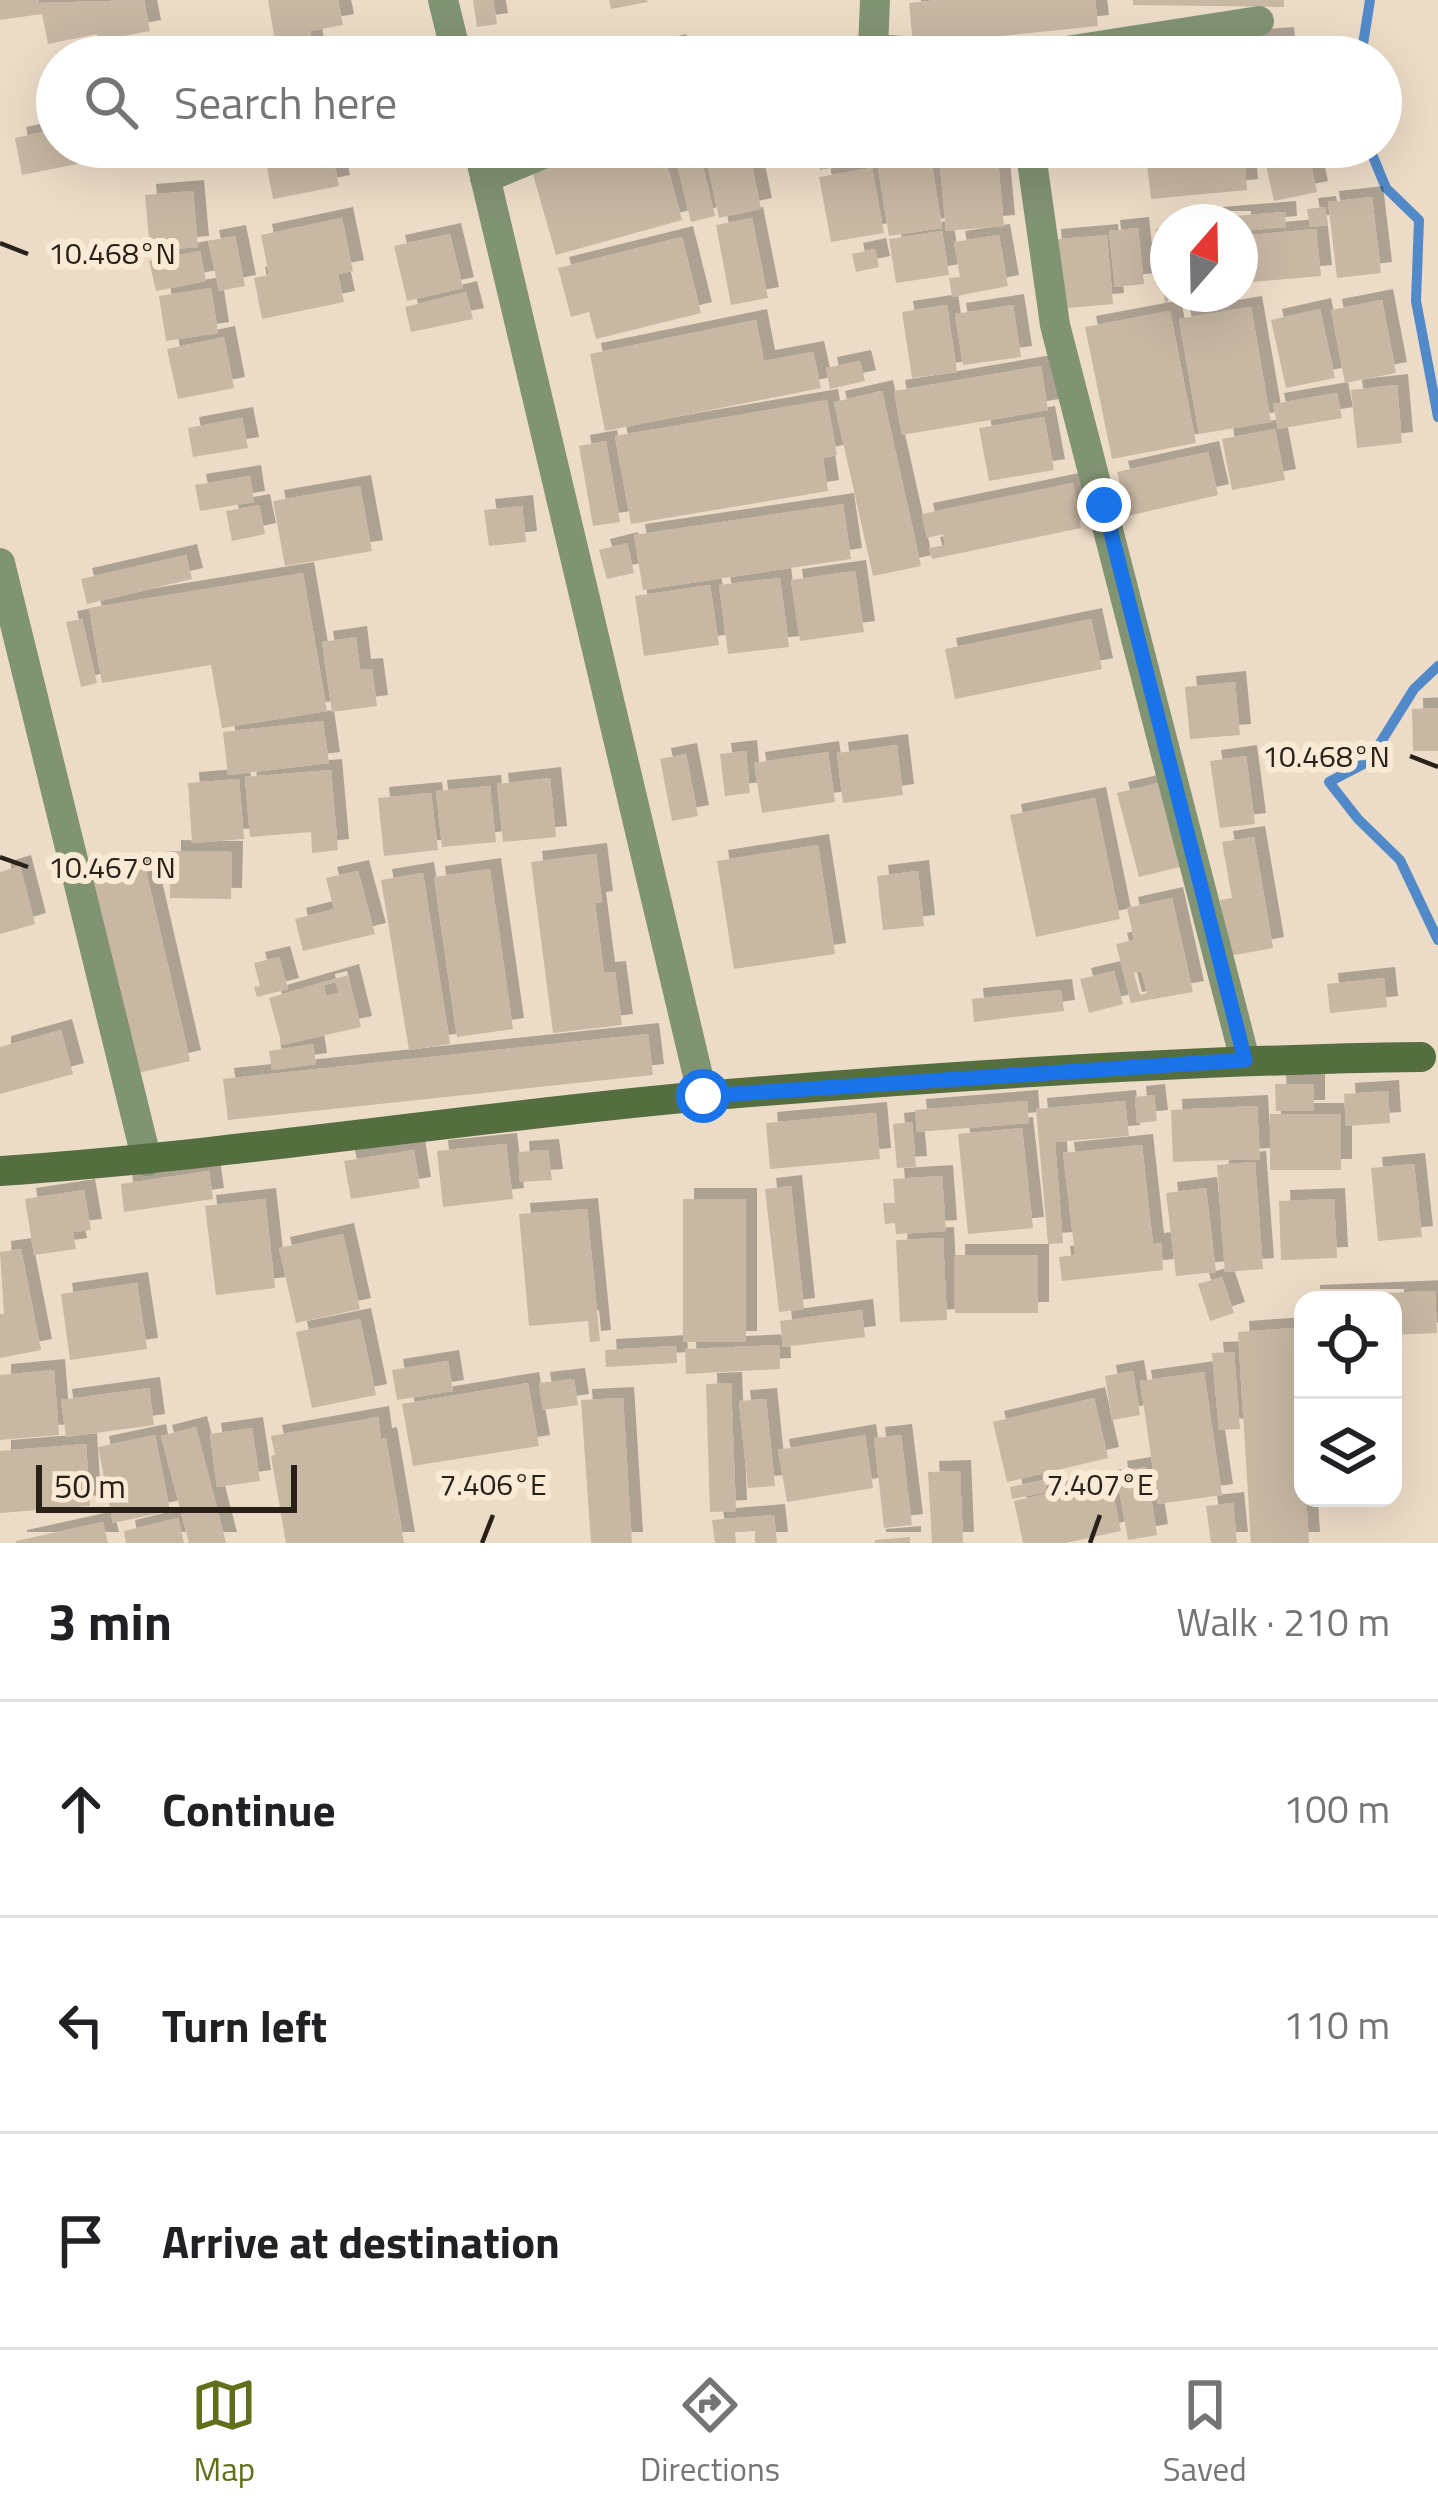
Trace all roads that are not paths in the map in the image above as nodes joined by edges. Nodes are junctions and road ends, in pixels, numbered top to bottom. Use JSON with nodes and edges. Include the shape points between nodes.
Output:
{"nodes":[{"id":1,"x":443,"y":0,"type":"edge"},
{"id":2,"x":875,"y":0,"type":"edge"},
{"id":3,"x":1259,"y":21,"type":"dead end"},
{"id":4,"x":452,"y":36,"type":"edge"},
{"id":5,"x":865,"y":36,"type":"edge"},
{"id":6,"x":1163,"y":36,"type":"edge"},
{"id":7,"x":483,"y":168,"type":"edge"},
{"id":8,"x":1033,"y":168,"type":"edge"},
{"id":9,"x":0,"y":562,"type":"edge"},
{"id":10,"x":1429,"y":1058,"type":"edge"},
{"id":11,"x":1245,"y":1060,"type":"junction"},
{"id":12,"x":703,"y":1096,"type":"junction"},
{"id":13,"x":147,"y":1161,"type":"junction"},
{"id":14,"x":0,"y":1171,"type":"edge"}],
"edges":[{"from":1,"to":4,"type":"street"},
{"from":2,"to":5,"type":"street"},
{"from":3,"to":6,"type":"street"},
{"from":7,"to":12,"type":"street"},
{"from":8,"to":11,"type":"street","via":[[1055,326]]},
{"from":9,"to":13,"type":"street"},
{"from":10,"to":11,"type":"main road"},
{"from":11,"to":12,"type":"main road"},
{"from":12,"to":13,"type":"main road"},
{"from":13,"to":14,"type":"main road"}]}
